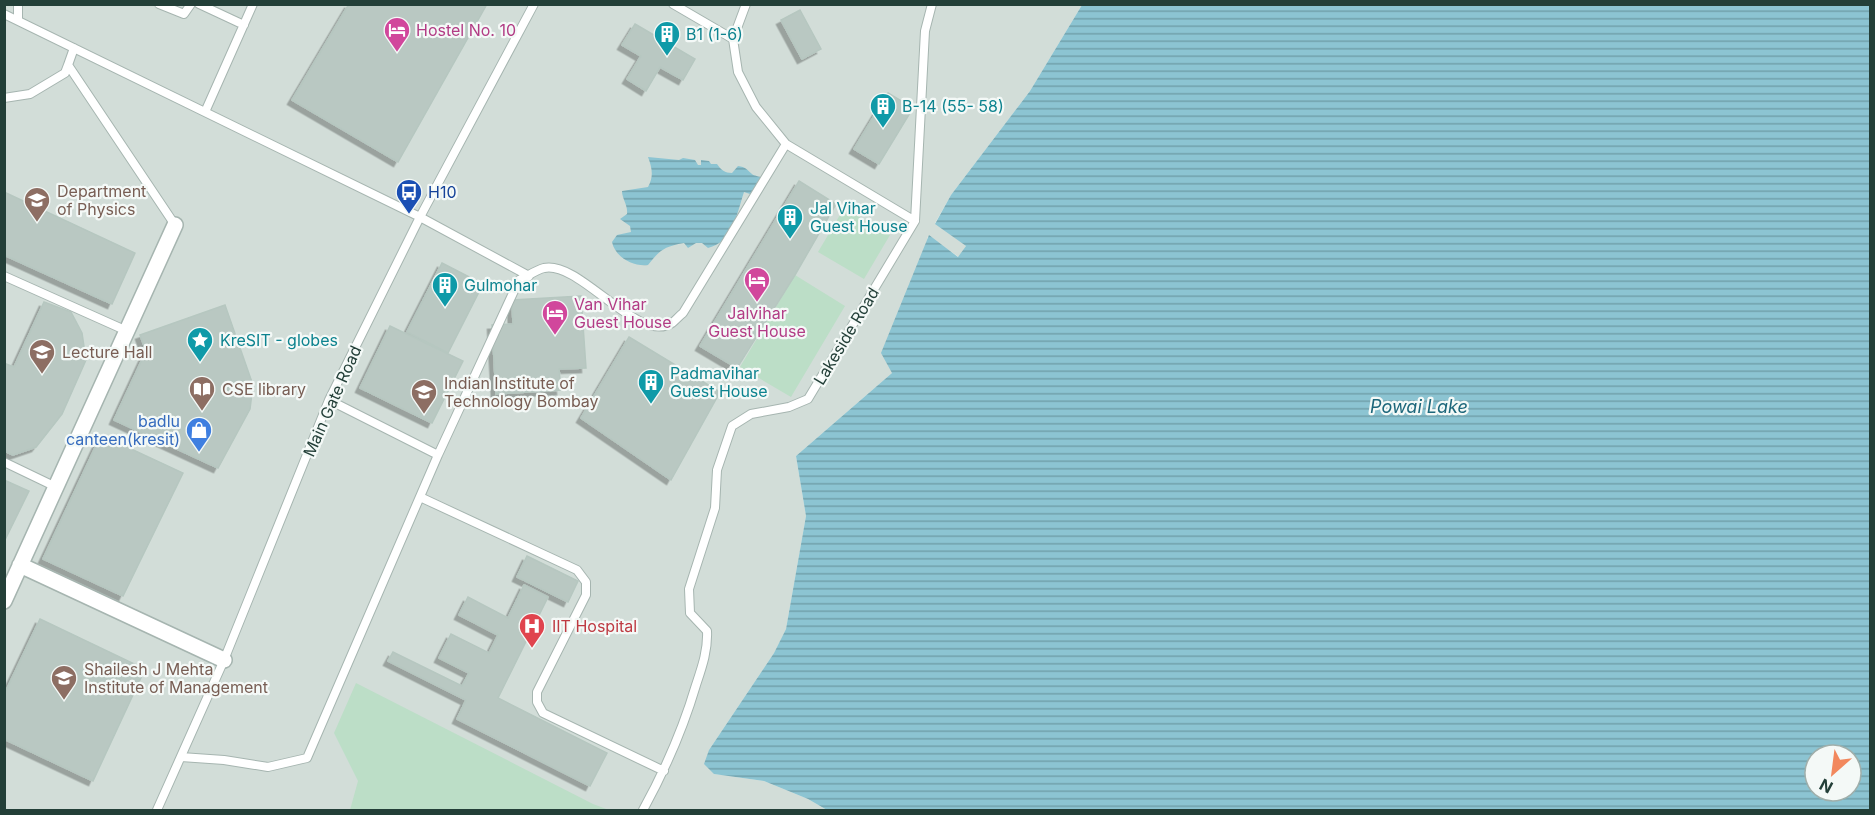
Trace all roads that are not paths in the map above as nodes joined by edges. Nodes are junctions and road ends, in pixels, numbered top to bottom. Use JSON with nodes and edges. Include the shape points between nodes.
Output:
{"nodes":[{"id":1,"x":18,"y":4,"type":"edge"},
{"id":2,"x":159,"y":4,"type":"edge"},
{"id":3,"x":191,"y":4,"type":"edge"},
{"id":4,"x":200,"y":4,"type":"edge"},
{"id":5,"x":253,"y":4,"type":"edge"},
{"id":6,"x":534,"y":4,"type":"edge"},
{"id":7,"x":673,"y":4,"type":"edge"},
{"id":8,"x":746,"y":4,"type":"edge"},
{"id":9,"x":932,"y":4,"type":"edge"},
{"id":10,"x":4,"y":14,"type":"edge"},
{"id":11,"x":18,"y":20,"type":"junction"},
{"id":12,"x":244,"y":25,"type":"junction"},
{"id":13,"x":733,"y":39,"type":"junction"},
{"id":14,"x":74,"y":48,"type":"junction"},
{"id":15,"x":68,"y":65,"type":"junction"},
{"id":16,"x":4,"y":98,"type":"edge"},
{"id":17,"x":205,"y":112,"type":"junction"},
{"id":18,"x":786,"y":144,"type":"junction"},
{"id":19,"x":420,"y":217,"type":"junction"},
{"id":20,"x":915,"y":221,"type":"junction"},
{"id":21,"x":175,"y":225,"type":"joint"},
{"id":22,"x":4,"y":276,"type":"edge"},
{"id":23,"x":529,"y":276,"type":"junction"},
{"id":24,"x":127,"y":331,"type":"junction"},
{"id":25,"x":329,"y":400,"type":"junction"},
{"id":26,"x":438,"y":455,"type":"junction"},
{"id":27,"x":4,"y":462,"type":"edge"},
{"id":28,"x":56,"y":487,"type":"junction"},
{"id":29,"x":420,"y":496,"type":"junction"},
{"id":30,"x":21,"y":565,"type":"junction"},
{"id":31,"x":4,"y":601,"type":"edge"},
{"id":32,"x":224,"y":660,"type":"junction"},
{"id":33,"x":181,"y":757,"type":"junction"},
{"id":34,"x":664,"y":771,"type":"junction"},
{"id":35,"x":158,"y":810,"type":"edge"},
{"id":36,"x":643,"y":810,"type":"edge"}],
"edges":[{"from":1,"to":11,"type":"lane"},
{"from":2,"to":3,"type":"lane","via":[[184,14]]},
{"from":4,"to":12,"type":"lane"},
{"from":5,"to":12,"type":"lane"},
{"from":6,"to":19,"type":"lane","name":"Main Gate Road"},
{"from":7,"to":13,"type":"lane"},
{"from":8,"to":13,"type":"lane"},
{"from":9,"to":20,"type":"lane","name":"Lakeside Road","via":[[925,31]]},
{"from":10,"to":11,"type":"lane"},
{"from":11,"to":14,"type":"lane"},
{"from":12,"to":17,"type":"lane"},
{"from":13,"to":18,"type":"lane","via":[[738,72],[756,107]]},
{"from":14,"to":15,"type":"lane"},
{"from":14,"to":17,"type":"lane"},
{"from":15,"to":16,"type":"lane","via":[[65,73],[30,94]]},
{"from":15,"to":21,"type":"lane"},
{"from":17,"to":19,"type":"lane"},
{"from":18,"to":20,"type":"lane"},
{"from":18,"to":23,"type":"lane","via":[[683,313],[671,324],[659,326],[640,321],[568,272],[545,267]]},
{"from":19,"to":23,"type":"lane"},
{"from":19,"to":25,"type":"lane","name":"Main Gate Road"},
{"from":20,"to":34,"type":"lane","name":"Lakeside Road","via":[[808,399],[751,414],[732,426],[717,470],[715,508],[689,589],[690,613],[707,631],[708,646],[681,733]]},
{"from":21,"to":24,"type":"street"},
{"from":22,"to":24,"type":"lane"},
{"from":23,"to":26,"type":"lane","via":[[519,280]]},
{"from":24,"to":28,"type":"street"},
{"from":25,"to":26,"type":"lane"},
{"from":25,"to":32,"type":"lane","name":"Main Gate Road"},
{"from":26,"to":29,"type":"lane"},
{"from":27,"to":28,"type":"lane"},
{"from":28,"to":30,"type":"street"},
{"from":29,"to":33,"type":"lane","via":[[307,758],[268,767]]},
{"from":29,"to":34,"type":"lane","via":[[577,570],[586,582],[586,595],[537,692],[537,702],[543,712]]},
{"from":30,"to":31,"type":"street"},
{"from":30,"to":32,"type":"street"},
{"from":32,"to":33,"type":"lane","name":"Main Gate Road"},
{"from":33,"to":35,"type":"lane","name":"Main Gate Road"},
{"from":34,"to":36,"type":"lane","name":"Lakeside Road"}]}
